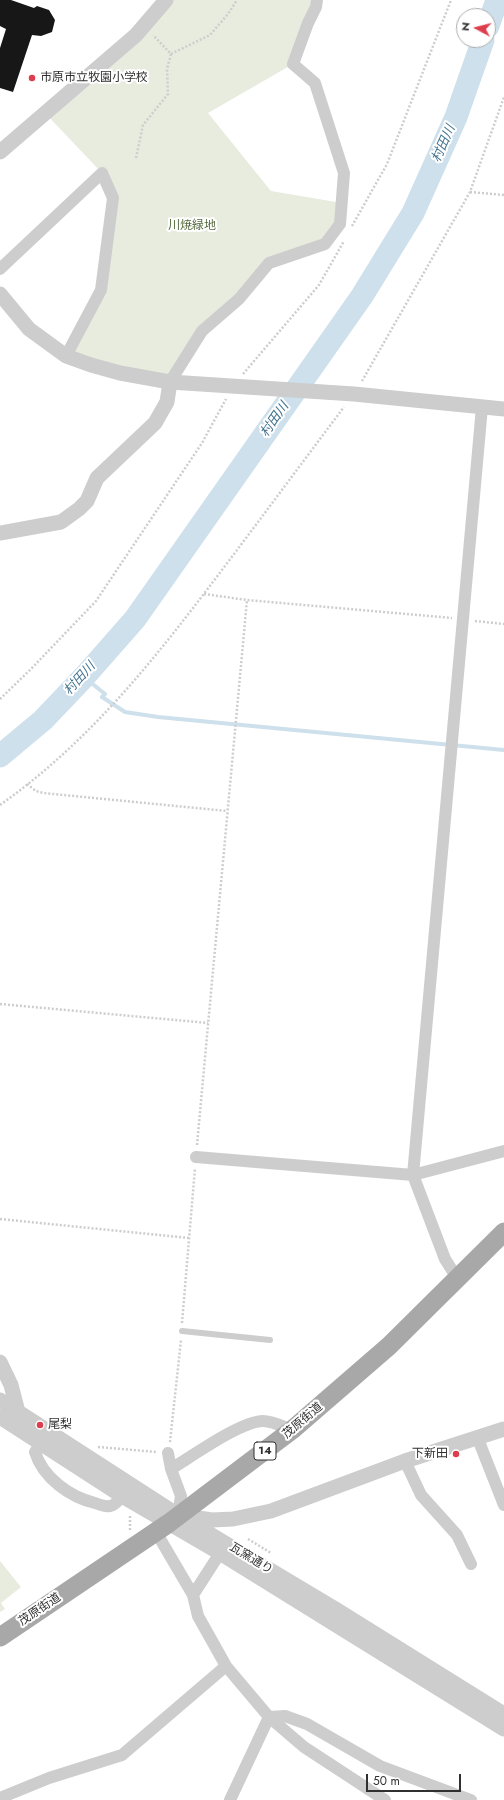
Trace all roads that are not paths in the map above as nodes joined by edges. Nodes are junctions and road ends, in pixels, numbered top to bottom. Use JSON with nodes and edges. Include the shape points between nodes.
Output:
{"nodes":[{"id":1,"x":166,"y":0,"type":"edge"},
{"id":2,"x":317,"y":0,"type":"edge"},
{"id":3,"x":0,"y":152,"type":"edge"},
{"id":4,"x":0,"y":269,"type":"edge"},
{"id":5,"x":0,"y":294,"type":"edge"},
{"id":6,"x":66,"y":356,"type":"junction"},
{"id":7,"x":170,"y":382,"type":"junction"},
{"id":8,"x":482,"y":406,"type":"junction"},
{"id":9,"x":504,"y":409,"type":"edge"},
{"id":10,"x":0,"y":533,"type":"edge"},
{"id":11,"x":504,"y":1151,"type":"edge"},
{"id":12,"x":196,"y":1157,"type":"road end"},
{"id":13,"x":413,"y":1175,"type":"junction"},
{"id":14,"x":504,"y":1232,"type":"edge"},
{"id":15,"x":458,"y":1278,"type":"junction"},
{"id":16,"x":182,"y":1331,"type":"road end"},
{"id":17,"x":270,"y":1340,"type":"dead end"},
{"id":18,"x":0,"y":1362,"type":"edge"},
{"id":19,"x":0,"y":1400,"type":"edge"},
{"id":20,"x":18,"y":1412,"type":"junction"},
{"id":21,"x":0,"y":1417,"type":"edge"},
{"id":22,"x":504,"y":1429,"type":"edge"},
{"id":23,"x":292,"y":1430,"type":"junction"},
{"id":24,"x":478,"y":1439,"type":"junction"},
{"id":25,"x":41,"y":1443,"type":"junction"},
{"id":26,"x":168,"y":1453,"type":"road end"},
{"id":27,"x":405,"y":1461,"type":"junction"},
{"id":28,"x":170,"y":1469,"type":"junction"},
{"id":29,"x":122,"y":1496,"type":"junction"},
{"id":30,"x":504,"y":1505,"type":"edge"},
{"id":31,"x":167,"y":1523,"type":"junction"},
{"id":32,"x":220,"y":1553,"type":"junction"},
{"id":33,"x":471,"y":1564,"type":"dead end"},
{"id":34,"x":193,"y":1595,"type":"junction"},
{"id":35,"x":0,"y":1637,"type":"edge"},
{"id":36,"x":226,"y":1666,"type":"junction"},
{"id":37,"x":504,"y":1714,"type":"edge"},
{"id":38,"x":269,"y":1717,"type":"junction"},
{"id":39,"x":504,"y":1729,"type":"edge"},
{"id":40,"x":0,"y":1798,"type":"edge"},
{"id":41,"x":465,"y":1799,"type":"edge"},
{"id":42,"x":230,"y":1800,"type":"edge"},
{"id":43,"x":385,"y":1800,"type":"edge"}],
"edges":[{"from":1,"to":3,"type":"street","via":[[136,35]]},
{"from":2,"to":7,"type":"street","via":[[293,64],[315,83],[344,173],[340,224],[325,244],[269,263],[239,299],[202,331]]},
{"from":4,"to":6,"type":"street","via":[[102,173],[113,198],[101,290]]},
{"from":5,"to":6,"type":"street","via":[[29,329]]},
{"from":6,"to":7,"type":"street","via":[[120,373]]},
{"from":7,"to":8,"type":"street","via":[[354,394]]},
{"from":7,"to":10,"type":"street","via":[[167,402],[155,423],[97,478],[86,501],[79,509],[61,522]]},
{"from":8,"to":9,"type":"street"},
{"from":8,"to":13,"type":"street"},
{"from":11,"to":13,"type":"street"},
{"from":12,"to":13,"type":"street"},
{"from":13,"to":15,"type":"street","via":[[446,1259]]},
{"from":14,"to":15,"type":"main road","name":"茂原街道","number":"14"},
{"from":15,"to":23,"type":"main road","name":"茂原街道","number":"14","via":[[390,1346]]},
{"from":16,"to":17,"type":"lane"},
{"from":18,"to":20,"type":"street","via":[[11,1385]]},
{"from":19,"to":20,"type":"street","name":"瓦窯通り"},
{"from":20,"to":31,"type":"street","name":"瓦窯通り","via":[[82,1452]]},
{"from":21,"to":25,"type":"street","name":"瓦窯通り"},
{"from":22,"to":24,"type":"street"},
{"from":23,"to":28,"type":"street","via":[[264,1421],[252,1423]]},
{"from":23,"to":31,"type":"main road","name":"茂原街道","number":"14"},
{"from":24,"to":27,"type":"street"},
{"from":24,"to":30,"type":"street"},
{"from":25,"to":29,"type":"street","name":"瓦窯通り"},
{"from":25,"to":29,"type":"street","via":[[35,1452],[39,1463],[50,1477],[66,1490],[86,1501],[109,1506],[115,1504]]},
{"from":26,"to":28,"type":"street"},
{"from":27,"to":31,"type":"street","via":[[271,1511],[233,1519]]},
{"from":27,"to":33,"type":"street","via":[[421,1495],[457,1535]]},
{"from":28,"to":31,"type":"street","via":[[182,1496]]},
{"from":29,"to":31,"type":"street","name":"瓦窯通り"},
{"from":31,"to":32,"type":"street","name":"瓦窯通り"},
{"from":31,"to":34,"type":"street"},
{"from":31,"to":35,"type":"main road","name":"茂原街道","number":"14"},
{"from":31,"to":37,"type":"street","name":"瓦窯通り","via":[[337,1610]]},
{"from":32,"to":34,"type":"street"},
{"from":32,"to":39,"type":"street","name":"瓦窯通り"},
{"from":34,"to":36,"type":"street","via":[[198,1616]]},
{"from":36,"to":38,"type":"street"},
{"from":36,"to":40,"type":"street","via":[[122,1755],[49,1778]]},
{"from":38,"to":41,"type":"street","via":[[285,1716],[307,1724],[380,1766]]},
{"from":38,"to":42,"type":"street"},
{"from":38,"to":43,"type":"street","via":[[304,1747]]}]}
